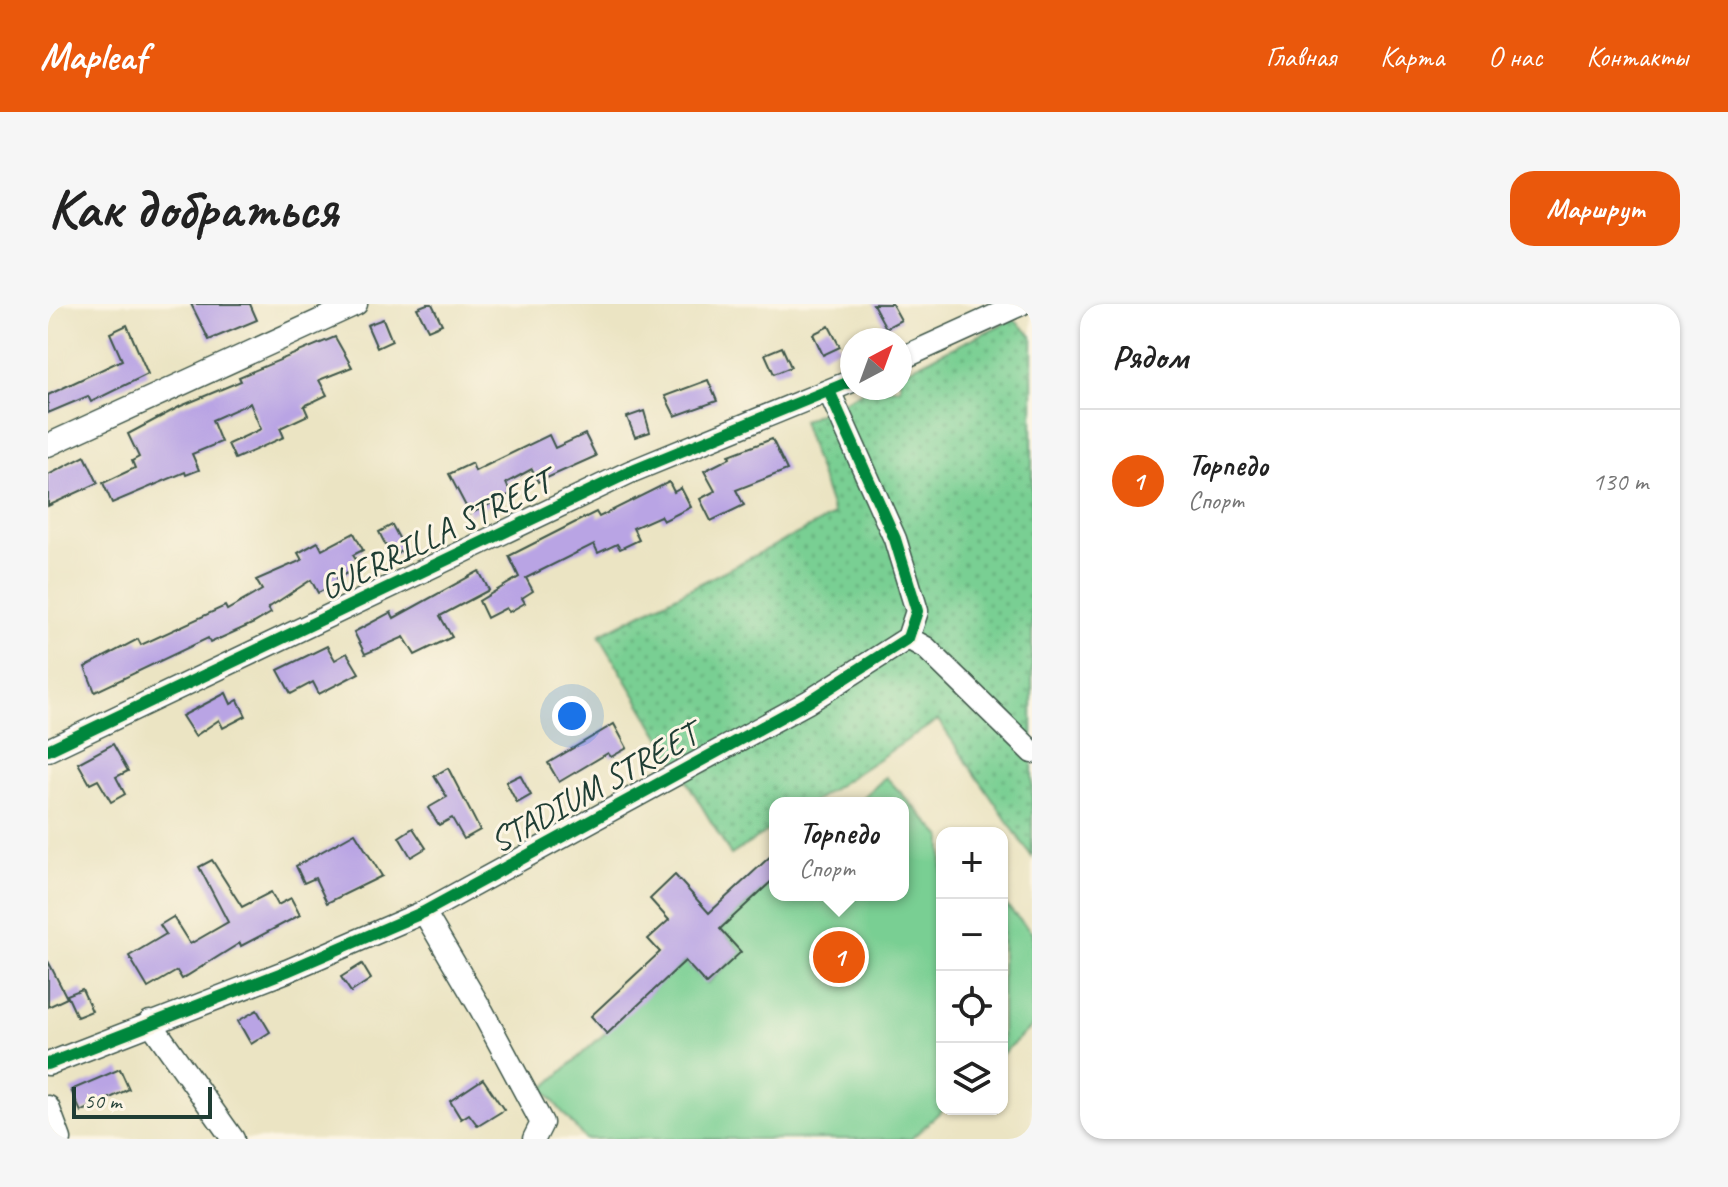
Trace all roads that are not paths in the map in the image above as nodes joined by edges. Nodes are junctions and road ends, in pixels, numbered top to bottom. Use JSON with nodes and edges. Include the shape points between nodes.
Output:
{"nodes":[{"id":1,"x":356,"y":304,"type":"edge"},
{"id":2,"x":1013,"y":306,"type":"edge"},
{"id":3,"x":912,"y":353,"type":"edge"},
{"id":4,"x":840,"y":386,"type":"edge"},
{"id":5,"x":829,"y":391,"type":"junction"},
{"id":6,"x":48,"y":445,"type":"edge"},
{"id":7,"x":908,"y":638,"type":"junction"},
{"id":8,"x":48,"y":750,"type":"edge"},
{"id":9,"x":1032,"y":752,"type":"edge"},
{"id":10,"x":424,"y":912,"type":"junction"},
{"id":11,"x":150,"y":1022,"type":"junction"},
{"id":12,"x":48,"y":1064,"type":"edge"},
{"id":13,"x":48,"y":1107,"type":"edge"},
{"id":14,"x":60,"y":1139,"type":"edge"},
{"id":15,"x":233,"y":1139,"type":"edge"},
{"id":16,"x":534,"y":1139,"type":"edge"}],
"edges":[{"from":1,"to":6,"type":"street"},
{"from":2,"to":3,"type":"street"},
{"from":4,"to":5,"type":"street","name":"GUERRILLA STREET"},
{"from":5,"to":7,"type":"street","via":[[895,539],[917,611]]},
{"from":5,"to":8,"type":"street","name":"GUERRILLA STREET","via":[[630,472]]},
{"from":7,"to":9,"type":"street","via":[[926,648]]},
{"from":7,"to":10,"type":"street","name":"STADIUM STREET","via":[[808,702]]},
{"from":10,"to":11,"type":"street","name":"STADIUM STREET"},
{"from":10,"to":16,"type":"street","via":[[542,1123]]},
{"from":11,"to":12,"type":"street","name":"STADIUM STREET"},
{"from":11,"to":15,"type":"street"},
{"from":13,"to":14,"type":"street"}]}
